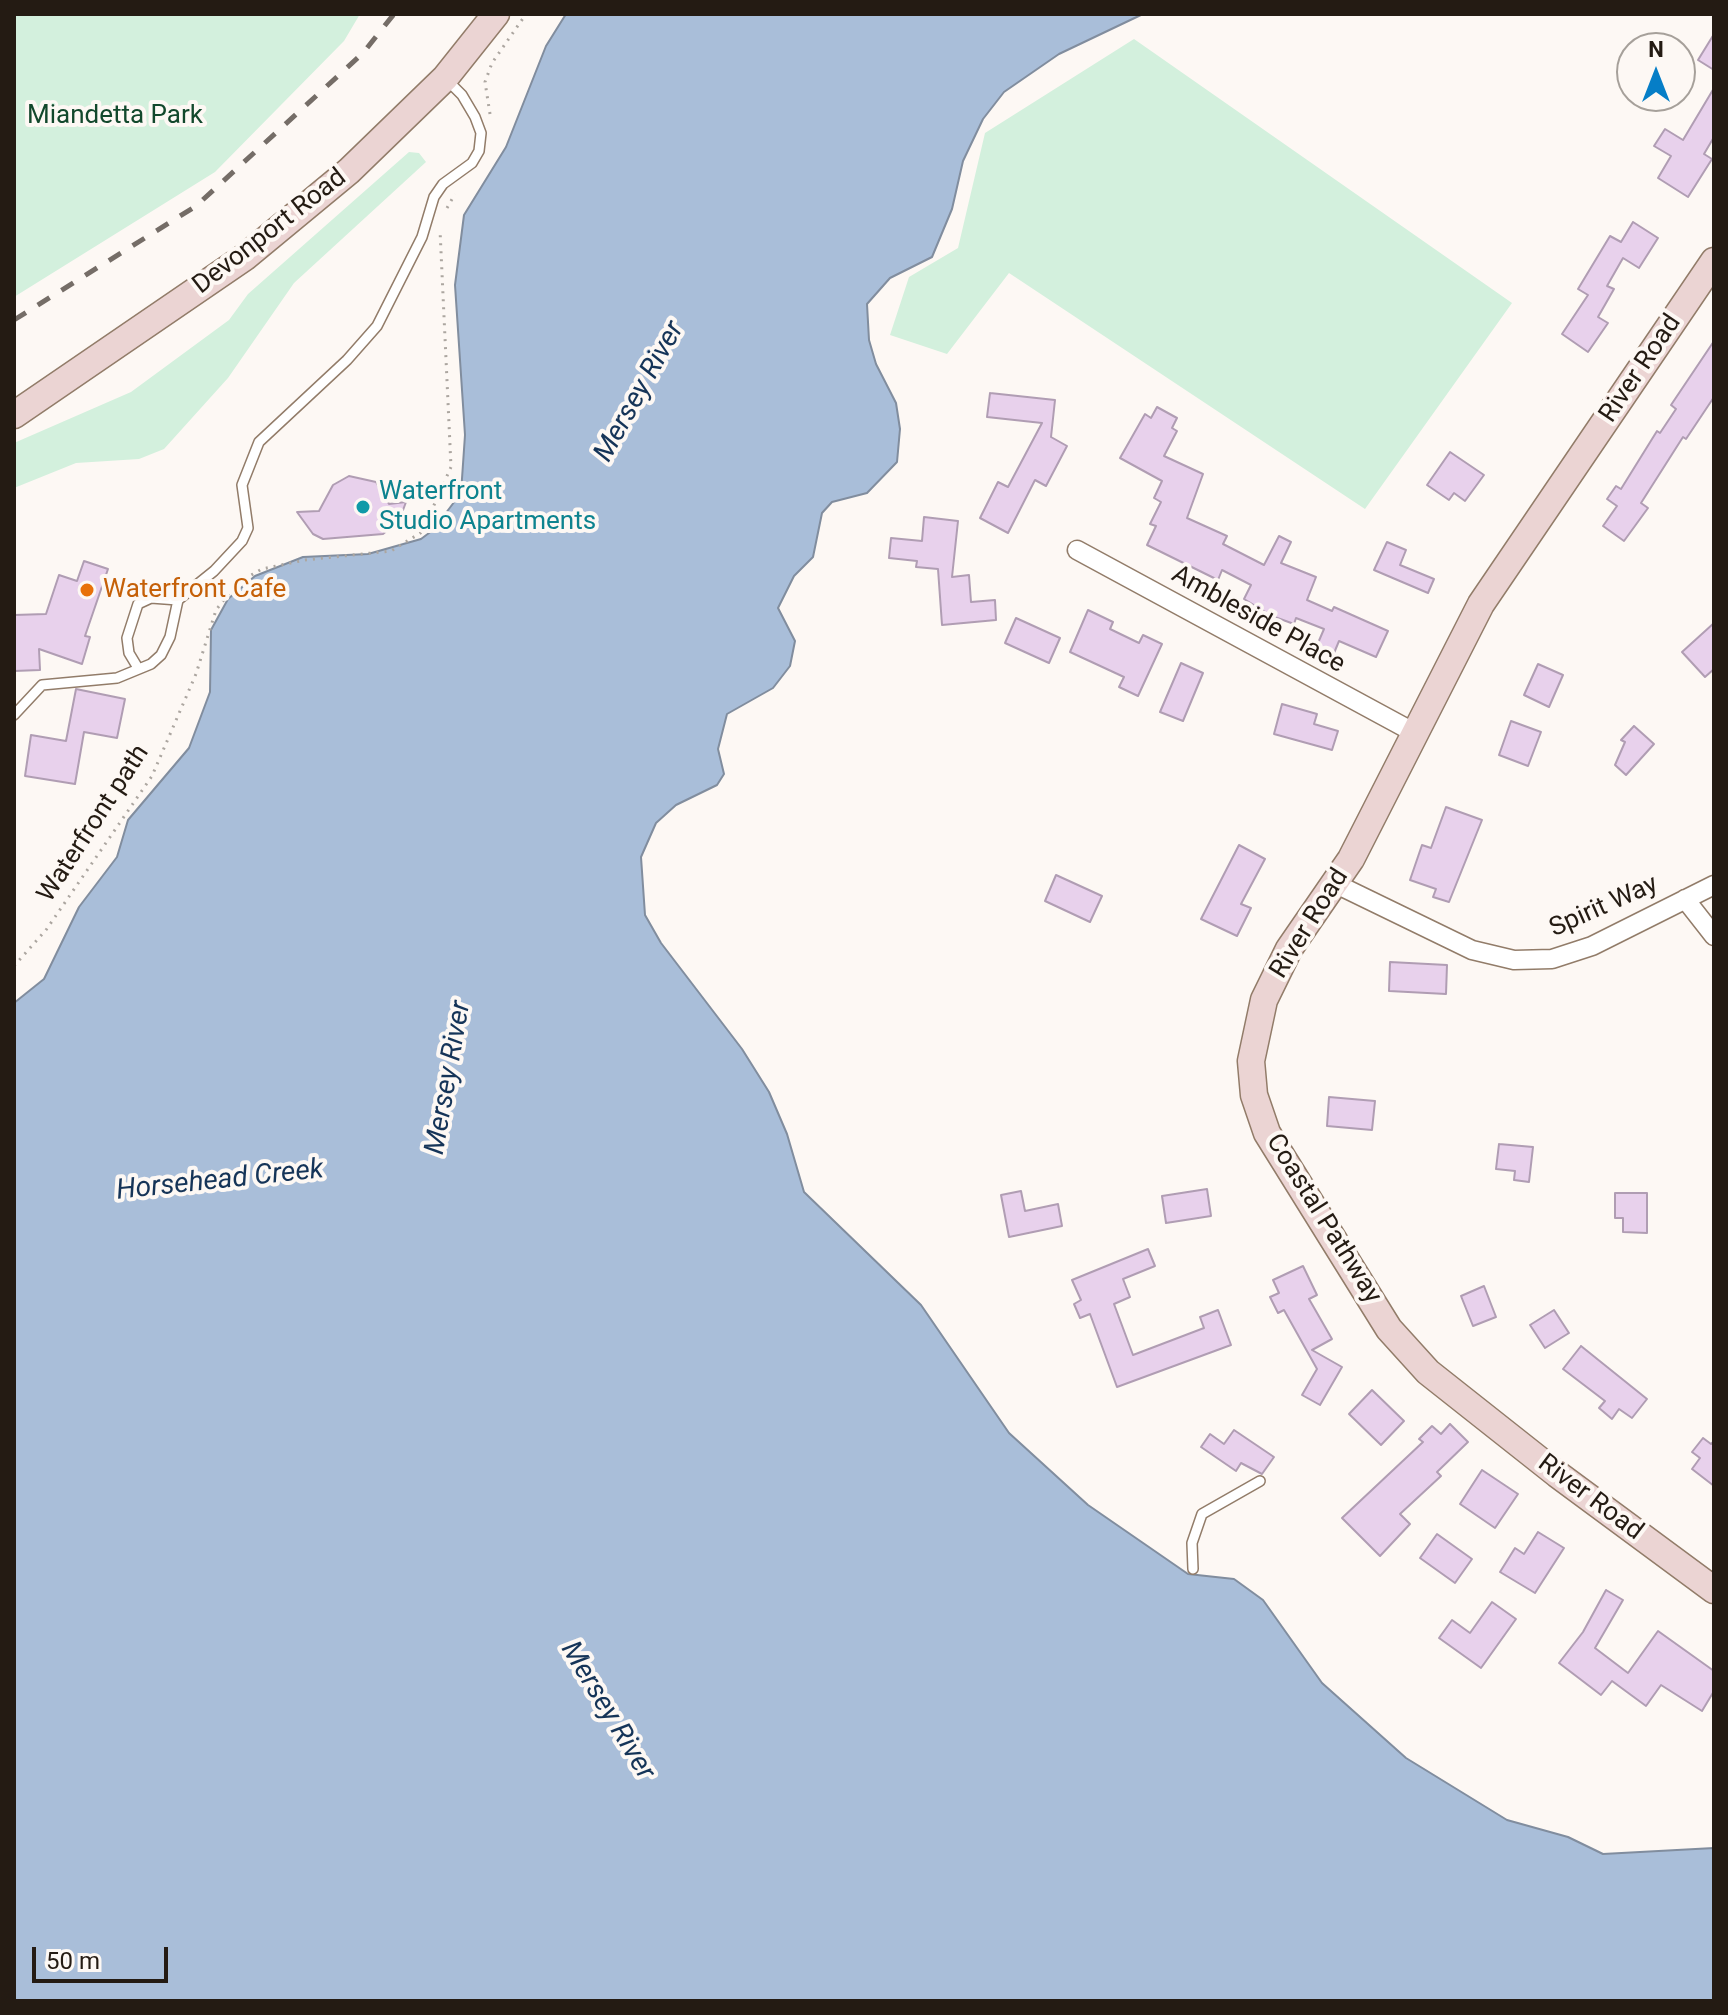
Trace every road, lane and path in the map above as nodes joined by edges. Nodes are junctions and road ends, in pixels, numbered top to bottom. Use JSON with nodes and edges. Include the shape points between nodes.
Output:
{"nodes":[{"id":1,"x":496,"y":14,"type":"edge"},
{"id":2,"x":526,"y":14,"type":"edge"},
{"id":3,"x":445,"y":78,"type":"junction"},
{"id":4,"x":491,"y":119,"type":"dead end"},
{"id":5,"x":458,"y":190,"type":"dead end"},
{"id":6,"x":443,"y":216,"type":"dead end"},
{"id":7,"x":441,"y":227,"type":"dead end"},
{"id":8,"x":1714,"y":261,"type":"edge"},
{"id":9,"x":14,"y":415,"type":"edge"},
{"id":10,"x":1077,"y":550,"type":"dead end"},
{"id":11,"x":178,"y":600,"type":"junction"},
{"id":12,"x":138,"y":668,"type":"junction"},
{"id":13,"x":14,"y":715,"type":"edge"},
{"id":14,"x":1415,"y":733,"type":"junction"},
{"id":15,"x":1334,"y":883,"type":"junction"},
{"id":16,"x":1714,"y":885,"type":"edge"},
{"id":17,"x":1685,"y":899,"type":"junction"},
{"id":18,"x":1714,"y":936,"type":"edge"},
{"id":19,"x":14,"y":966,"type":"edge"},
{"id":20,"x":1260,"y":1481,"type":"dead end"},
{"id":21,"x":1193,"y":1569,"type":"dead end"},
{"id":22,"x":1714,"y":1590,"type":"edge"}],
"edges":[{"from":1,"to":3,"type":"main road","name":"Devonport Road"},
{"from":2,"to":4,"type":"path","via":[[488,72]]},
{"from":3,"to":9,"type":"main road","name":"Devonport Road","via":[[349,171],[245,257]]},
{"from":3,"to":11,"type":"lane","via":[[475,117],[481,133],[479,151],[434,197],[422,237],[377,326],[259,442],[242,485],[248,528],[242,541]]},
{"from":5,"to":6,"type":"path"},
{"from":7,"to":19,"type":"path","name":"Waterfront path","via":[[451,467],[422,532],[391,551],[305,560],[262,569],[237,583],[216,610],[196,674],[152,776],[46,930]]},
{"from":8,"to":14,"type":"main road","name":"River Road","via":[[1481,604]]},
{"from":10,"to":14,"type":"street","name":"Ambleside Place"},
{"from":11,"to":12,"type":"lane","via":[[161,655]]},
{"from":11,"to":12,"type":"lane","via":[[151,598],[138,604],[127,638]]},
{"from":12,"to":13,"type":"lane","via":[[117,678],[42,685]]},
{"from":14,"to":15,"type":"main road","name":"River Road"},
{"from":15,"to":17,"type":"street","name":"Spirit Way","via":[[1472,950],[1514,960],[1552,959],[1592,946]]},
{"from":15,"to":22,"type":"main road","name":"River Road","via":[[1289,949],[1257,1025],[1251,1061],[1254,1095],[1267,1133],[1389,1329],[1428,1372]]},
{"from":16,"to":17,"type":"street","name":"Spirit Way"},
{"from":17,"to":18,"type":"street"},
{"from":20,"to":21,"type":"lane","via":[[1202,1514],[1192,1543]]}]}
